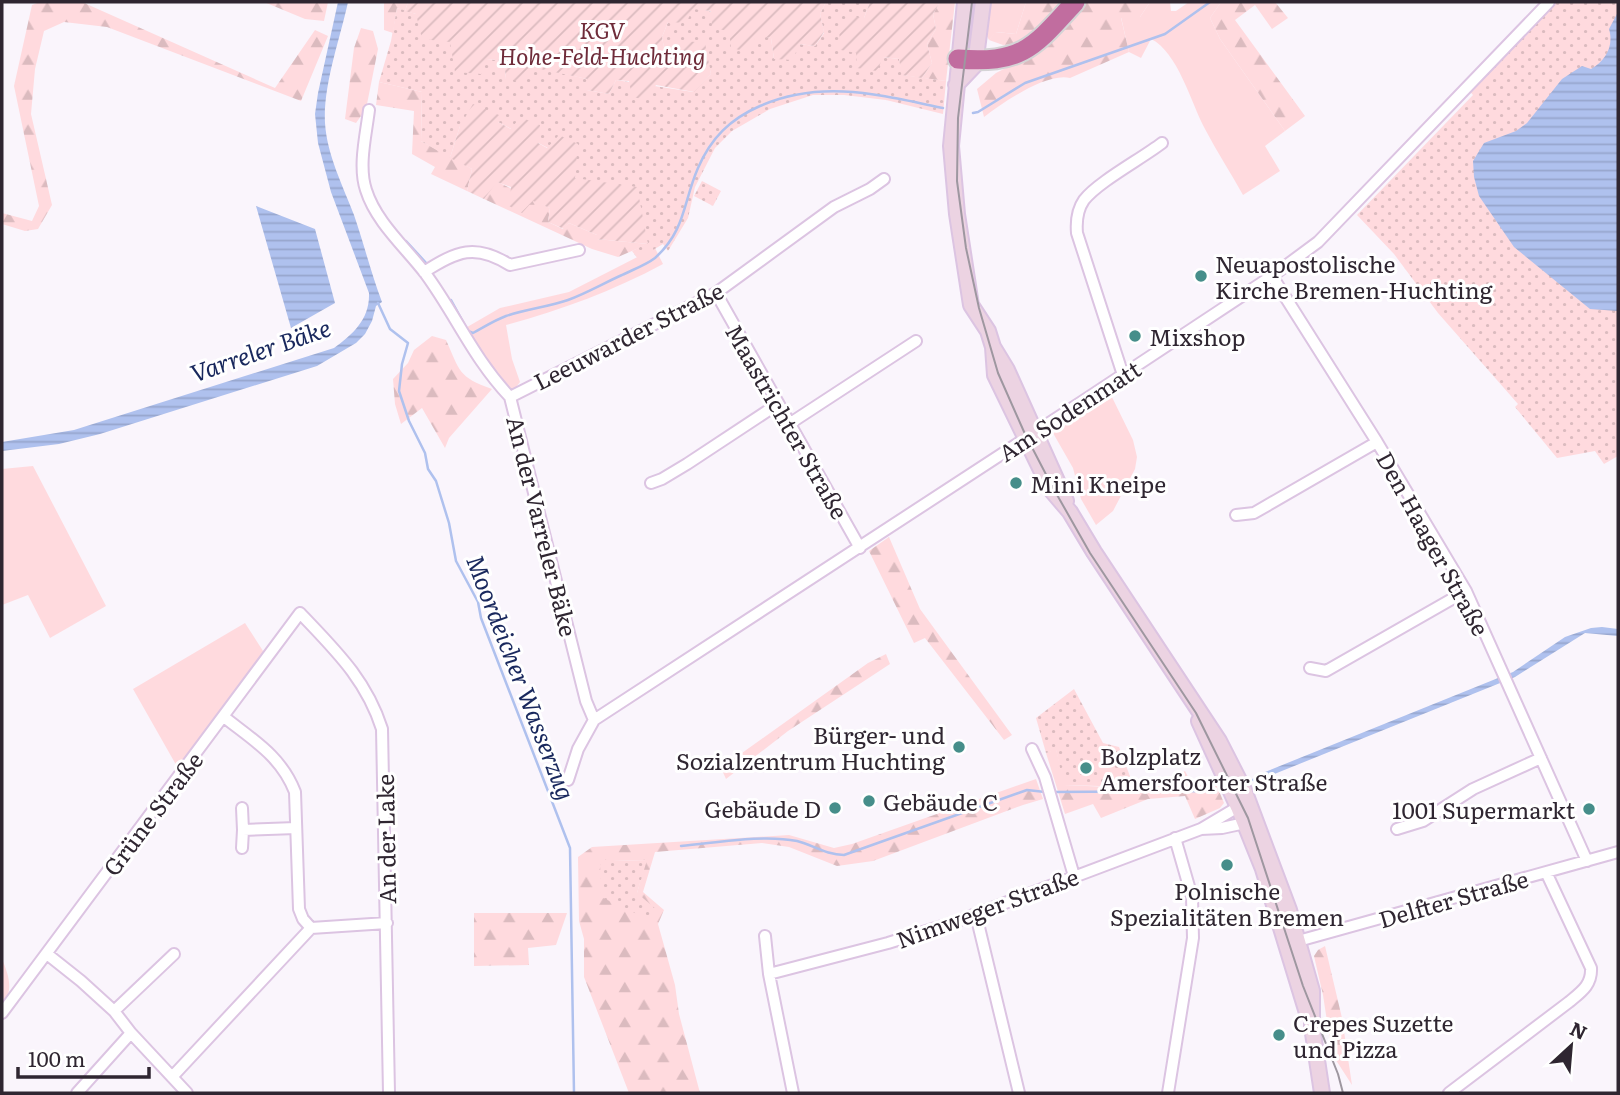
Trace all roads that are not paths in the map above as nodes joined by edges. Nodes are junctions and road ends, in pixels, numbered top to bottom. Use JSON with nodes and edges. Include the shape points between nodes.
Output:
{"nodes":[{"id":1,"x":965,"y":2,"type":"edge"},
{"id":2,"x":983,"y":2,"type":"edge"},
{"id":3,"x":1075,"y":2,"type":"edge"},
{"id":4,"x":1549,"y":2,"type":"edge"},
{"id":5,"x":967,"y":60,"type":"junction"},
{"id":6,"x":369,"y":110,"type":"dead end"},
{"id":7,"x":1161,"y":143,"type":"dead end"},
{"id":8,"x":884,"y":179,"type":"dead end"},
{"id":9,"x":579,"y":250,"type":"dead end"},
{"id":10,"x":424,"y":272,"type":"junction"},
{"id":11,"x":1272,"y":276,"type":"junction"},
{"id":12,"x":716,"y":293,"type":"junction"},
{"id":13,"x":916,"y":341,"type":"dead end"},
{"id":14,"x":1123,"y":374,"type":"junction"},
{"id":15,"x":510,"y":397,"type":"junction"},
{"id":16,"x":778,"y":404,"type":"junction"},
{"id":17,"x":789,"y":424,"type":"junction"},
{"id":18,"x":1030,"y":436,"type":"junction"},
{"id":19,"x":1377,"y":442,"type":"junction"},
{"id":20,"x":651,"y":483,"type":"dead end"},
{"id":21,"x":1236,"y":515,"type":"dead end"},
{"id":22,"x":860,"y":548,"type":"junction"},
{"id":23,"x":1466,"y":591,"type":"junction"},
{"id":24,"x":300,"y":613,"type":"joint"},
{"id":25,"x":1310,"y":668,"type":"dead end"},
{"id":26,"x":1193,"y":703,"type":"junction"},
{"id":27,"x":224,"y":717,"type":"junction"},
{"id":28,"x":594,"y":720,"type":"junction"},
{"id":29,"x":1032,"y":749,"type":"dead end"},
{"id":30,"x":1541,"y":758,"type":"junction"},
{"id":31,"x":568,"y":780,"type":"dead end"},
{"id":32,"x":1238,"y":807,"type":"junction"},
{"id":33,"x":242,"y":808,"type":"dead end"},
{"id":34,"x":1249,"y":817,"type":"junction"},
{"id":35,"x":296,"y":828,"type":"junction"},
{"id":36,"x":1201,"y":829,"type":"junction"},
{"id":37,"x":1397,"y":829,"type":"dead end"},
{"id":38,"x":243,"y":830,"type":"junction"},
{"id":39,"x":1175,"y":838,"type":"junction"},
{"id":40,"x":242,"y":848,"type":"dead end"},
{"id":41,"x":1618,"y":852,"type":"edge"},
{"id":42,"x":1587,"y":861,"type":"junction"},
{"id":43,"x":1546,"y":872,"type":"junction"},
{"id":44,"x":1074,"y":876,"type":"junction"},
{"id":45,"x":976,"y":915,"type":"junction"},
{"id":46,"x":387,"y":923,"type":"junction"},
{"id":47,"x":311,"y":928,"type":"junction"},
{"id":48,"x":765,"y":936,"type":"dead end"},
{"id":49,"x":1293,"y":943,"type":"junction"},
{"id":50,"x":47,"y":954,"type":"junction"},
{"id":51,"x":174,"y":954,"type":"dead end"},
{"id":52,"x":769,"y":974,"type":"junction"},
{"id":53,"x":114,"y":1011,"type":"junction"},
{"id":54,"x":2,"y":1013,"type":"edge"},
{"id":55,"x":131,"y":1033,"type":"junction"},
{"id":56,"x":172,"y":1077,"type":"junction"},
{"id":57,"x":77,"y":1093,"type":"edge"},
{"id":58,"x":187,"y":1093,"type":"edge"},
{"id":59,"x":389,"y":1093,"type":"edge"},
{"id":60,"x":793,"y":1093,"type":"edge"},
{"id":61,"x":1019,"y":1093,"type":"edge"},
{"id":62,"x":1168,"y":1093,"type":"edge"},
{"id":63,"x":1322,"y":1093,"type":"edge"},
{"id":64,"x":1449,"y":1093,"type":"edge"}],
"edges":[{"from":1,"to":5,"type":"main road"},
{"from":2,"to":5,"type":"main road"},
{"from":3,"to":5,"type":"highway","via":[[1027,50],[1004,58]]},
{"from":4,"to":11,"type":"street","name":"Am Sodenmatt","via":[[1318,242]]},
{"from":5,"to":18,"type":"main road","via":[[975,65],[956,85],[951,146],[972,307],[1007,370]]},
{"from":6,"to":10,"type":"street","name":"An der Varreler Bäke","via":[[363,176],[366,190],[382,219]]},
{"from":7,"to":14,"type":"street","via":[[1094,191],[1076,220]]},
{"from":8,"to":12,"type":"street","name":"Leeuwarder Straße","via":[[832,208]]},
{"from":9,"to":10,"type":"street","via":[[510,265],[495,256],[464,251]]},
{"from":10,"to":15,"type":"street","name":"An der Varreler Bäke","via":[[481,364]]},
{"from":11,"to":14,"type":"street","name":"Am Sodenmatt"},
{"from":11,"to":19,"type":"street","name":"Den Haager Straße"},
{"from":12,"to":15,"type":"street","name":"Leeuwarder Straße"},
{"from":12,"to":16,"type":"street","name":"Maastrichter Straße"},
{"from":13,"to":17,"type":"street"},
{"from":14,"to":18,"type":"street","name":"Am Sodenmatt"},
{"from":15,"to":28,"type":"street","name":"An der Varreler Bäke"},
{"from":16,"to":17,"type":"street","name":"Maastrichter Straße"},
{"from":16,"to":20,"type":"street","via":[[663,480]]},
{"from":17,"to":22,"type":"street","name":"Maastrichter Straße"},
{"from":18,"to":22,"type":"street","name":"Am Sodenmatt"},
{"from":18,"to":26,"type":"main road","via":[[1059,482],[1070,512]]},
{"from":19,"to":21,"type":"street","via":[[1254,513]]},
{"from":19,"to":23,"type":"street","name":"Den Haager Straße"},
{"from":22,"to":28,"type":"street","name":"Am Sodenmatt"},
{"from":23,"to":25,"type":"street","via":[[1325,671]]},
{"from":23,"to":30,"type":"street","name":"Den Haager Straße"},
{"from":24,"to":27,"type":"street","name":"Grüne Straße"},
{"from":24,"to":46,"type":"street","name":"An der Lake","via":[[349,665],[369,695],[382,729]]},
{"from":26,"to":32,"type":"main road","via":[[1203,735]]},
{"from":26,"to":34,"type":"main road","via":[[1219,741]]},
{"from":27,"to":35,"type":"street","via":[[279,761],[289,776],[295,792]]},
{"from":27,"to":50,"type":"street","name":"Grüne Straße"},
{"from":28,"to":31,"type":"street","name":"Am Sodenmatt"},
{"from":29,"to":44,"type":"street","via":[[1045,777]]},
{"from":30,"to":37,"type":"street","via":[[1473,789],[1423,821]]},
{"from":30,"to":42,"type":"street","name":"Den Haager Straße"},
{"from":32,"to":34,"type":"main road"},
{"from":32,"to":36,"type":"street","name":"Nimweger Straße"},
{"from":33,"to":38,"type":"street"},
{"from":34,"to":36,"type":"street","name":"Nimweger Straße","via":[[1222,828]]},
{"from":34,"to":49,"type":"main road","via":[[1274,866]]},
{"from":35,"to":38,"type":"street"},
{"from":35,"to":47,"type":"street","via":[[299,909]]},
{"from":36,"to":39,"type":"street","name":"Nimweger Straße"},
{"from":38,"to":40,"type":"street"},
{"from":39,"to":44,"type":"street","name":"Nimweger Straße"},
{"from":39,"to":62,"type":"street","via":[[1192,897],[1193,938]]},
{"from":41,"to":42,"type":"street","name":"Delfter Straße"},
{"from":42,"to":43,"type":"street","name":"Delfter Straße"},
{"from":43,"to":49,"type":"street","name":"Delfter Straße"},
{"from":43,"to":64,"type":"street","via":[[1591,968],[1591,978],[1569,1002]]},
{"from":44,"to":45,"type":"street","name":"Nimweger Straße"},
{"from":45,"to":52,"type":"street","name":"Nimweger Straße"},
{"from":45,"to":61,"type":"street"},
{"from":46,"to":47,"type":"street"},
{"from":46,"to":59,"type":"street","name":"An der Lake"},
{"from":47,"to":56,"type":"street"},
{"from":48,"to":52,"type":"street"},
{"from":49,"to":63,"type":"main road","via":[[1311,991]]},
{"from":50,"to":53,"type":"street"},
{"from":50,"to":54,"type":"street","name":"Grüne Straße"},
{"from":51,"to":53,"type":"street"},
{"from":52,"to":60,"type":"street"},
{"from":53,"to":55,"type":"street"},
{"from":55,"to":56,"type":"street"},
{"from":55,"to":57,"type":"street"},
{"from":56,"to":58,"type":"street"}]}
